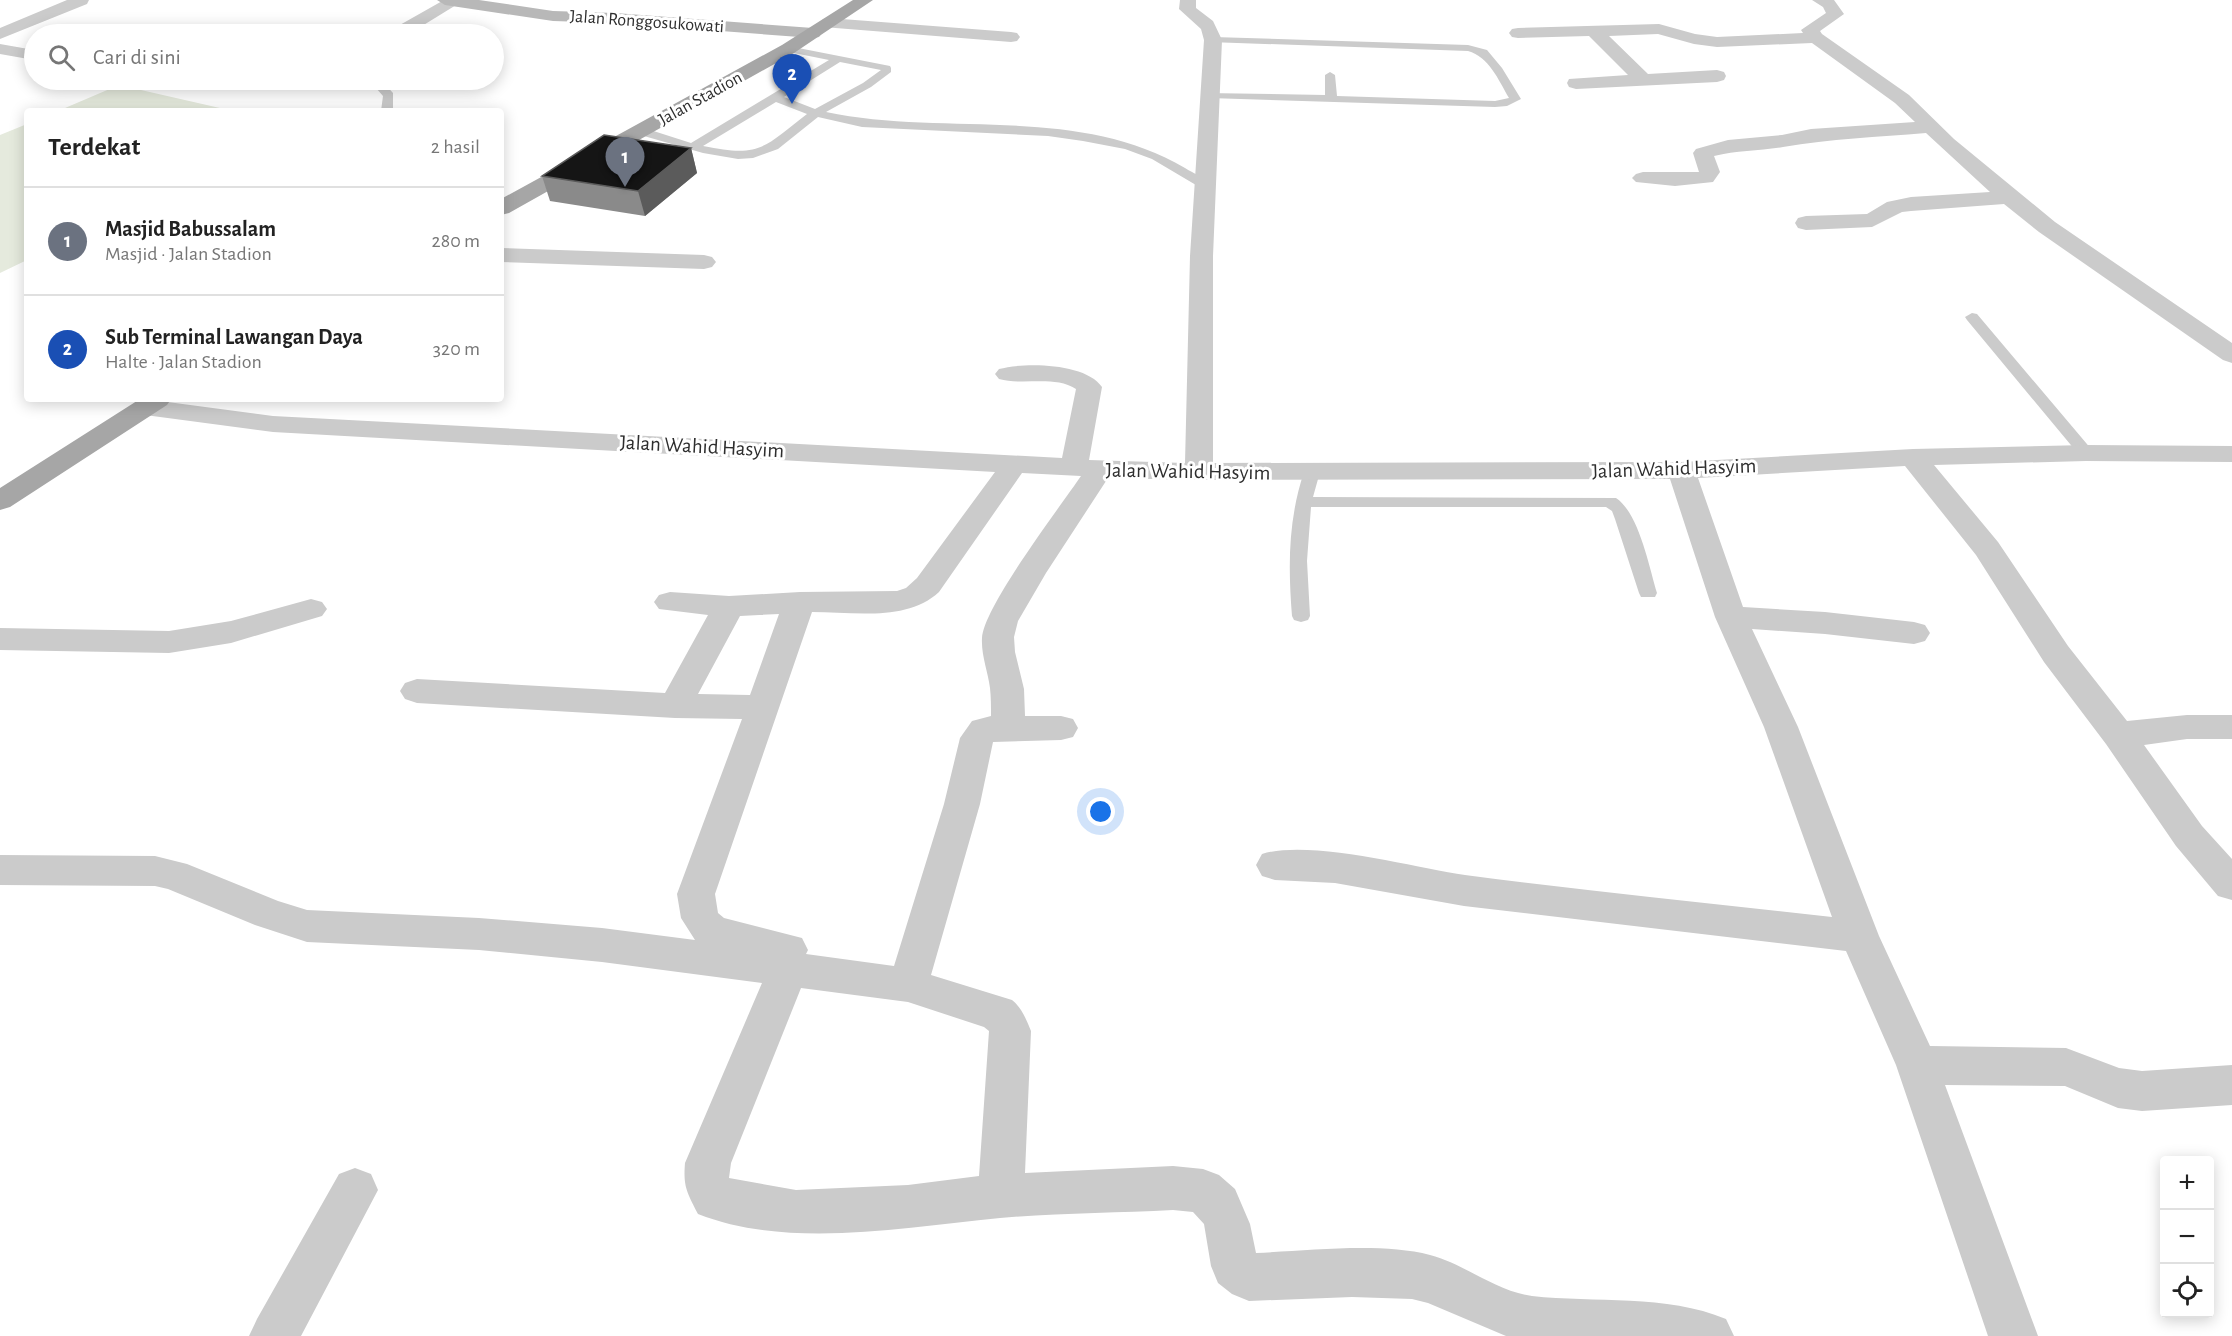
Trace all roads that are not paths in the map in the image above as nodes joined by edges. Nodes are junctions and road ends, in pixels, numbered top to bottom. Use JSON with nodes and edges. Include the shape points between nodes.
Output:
{"nodes":[{"id":1,"x":865,"y":0,"type":"edge"},
{"id":2,"x":1188,"y":0,"type":"edge"},
{"id":3,"x":1820,"y":0,"type":"edge"},
{"id":4,"x":74,"y":1,"type":"edge"},
{"id":5,"x":449,"y":1,"type":"edge"},
{"id":6,"x":27,"y":24,"type":"edge"},
{"id":7,"x":413,"y":24,"type":"edge"},
{"id":8,"x":24,"y":25,"type":"edge"},
{"id":9,"x":821,"y":28,"type":"junction"},
{"id":10,"x":1594,"y":31,"type":"junction"},
{"id":11,"x":1518,"y":33,"type":"dead end"},
{"id":12,"x":0,"y":34,"type":"edge"},
{"id":13,"x":1011,"y":36,"type":"dead end"},
{"id":14,"x":1816,"y":38,"type":"junction"},
{"id":15,"x":1214,"y":40,"type":"junction"},
{"id":16,"x":0,"y":49,"type":"edge"},
{"id":17,"x":788,"y":49,"type":"junction"},
{"id":18,"x":24,"y":53,"type":"edge"},
{"id":19,"x":840,"y":58,"type":"junction"},
{"id":20,"x":1330,"y":75,"type":"dead end"},
{"id":21,"x":1717,"y":76,"type":"dead end"},
{"id":22,"x":1643,"y":80,"type":"junction"},
{"id":23,"x":1576,"y":83,"type":"dead end"},
{"id":24,"x":384,"y":90,"type":"edge"},
{"id":25,"x":1209,"y":95,"type":"junction"},
{"id":26,"x":776,"y":98,"type":"junction"},
{"id":27,"x":1331,"y":98,"type":"junction"},
{"id":28,"x":387,"y":108,"type":"edge"},
{"id":29,"x":815,"y":113,"type":"junction"},
{"id":30,"x":1932,"y":127,"type":"junction"},
{"id":31,"x":641,"y":131,"type":"junction"},
{"id":32,"x":693,"y":147,"type":"junction"},
{"id":33,"x":1643,"y":178,"type":"dead end"},
{"id":34,"x":1204,"y":185,"type":"junction"},
{"id":35,"x":2008,"y":197,"type":"junction"},
{"id":36,"x":504,"y":206,"type":"edge"},
{"id":37,"x":1806,"y":223,"type":"dead end"},
{"id":38,"x":504,"y":255,"type":"edge"},
{"id":39,"x":704,"y":262,"type":"dead end"},
{"id":40,"x":1972,"y":317,"type":"dead end"},
{"id":41,"x":2232,"y":355,"type":"edge"},
{"id":42,"x":1008,"y":374,"type":"dead end"},
{"id":43,"x":152,"y":403,"type":"edge"},
{"id":44,"x":2086,"y":453,"type":"junction"},
{"id":45,"x":2232,"y":454,"type":"edge"},
{"id":46,"x":1914,"y":457,"type":"junction"},
{"id":47,"x":1014,"y":465,"type":"junction"},
{"id":48,"x":1087,"y":469,"type":"junction"},
{"id":49,"x":1681,"y":470,"type":"junction"},
{"id":50,"x":1200,"y":472,"type":"junction"},
{"id":51,"x":1312,"y":472,"type":"junction"},
{"id":52,"x":0,"y":501,"type":"edge"},
{"id":53,"x":1303,"y":502,"type":"junction"},
{"id":54,"x":1648,"y":593,"type":"dead end"},
{"id":55,"x":670,"y":602,"type":"dead end"},
{"id":56,"x":800,"y":602,"type":"junction"},
{"id":57,"x":729,"y":606,"type":"junction"},
{"id":58,"x":311,"y":609,"type":"dead end"},
{"id":59,"x":1301,"y":616,"type":"dead end"},
{"id":60,"x":1731,"y":617,"type":"junction"},
{"id":61,"x":1914,"y":633,"type":"dead end"},
{"id":62,"x":0,"y":639,"type":"edge"},
{"id":63,"x":417,"y":691,"type":"dead end"},
{"id":64,"x":675,"y":706,"type":"junction"},
{"id":65,"x":763,"y":708,"type":"junction"},
{"id":66,"x":2232,"y":727,"type":"edge"},
{"id":67,"x":1009,"y":728,"type":"junction"},
{"id":68,"x":1061,"y":728,"type":"dead end"},
{"id":69,"x":2118,"y":735,"type":"junction"},
{"id":70,"x":1275,"y":865,"type":"dead end"},
{"id":71,"x":0,"y":870,"type":"edge"},
{"id":72,"x":2232,"y":885,"type":"edge"},
{"id":73,"x":1859,"y":936,"type":"junction"},
{"id":74,"x":788,"y":970,"type":"junction"},
{"id":75,"x":895,"y":973,"type":"junction"},
{"id":76,"x":1917,"y":1065,"type":"junction"},
{"id":77,"x":2232,"y":1085,"type":"edge"},
{"id":78,"x":355,"y":1190,"type":"dead end"},
{"id":79,"x":1001,"y":1196,"type":"junction"},
{"id":80,"x":274,"y":1336,"type":"edge"},
{"id":81,"x":1709,"y":1336,"type":"edge"},
{"id":82,"x":2013,"y":1336,"type":"edge"}],
"edges":[{"from":1,"to":9,"type":"main road","name":"Jalan Stadion"},
{"from":2,"to":15,"type":"street","via":[[1187,9],[1212,28]]},
{"from":3,"to":14,"type":"street","via":[[1829,4],[1835,14],[1810,30]]},
{"from":4,"to":6,"type":"street"},
{"from":5,"to":7,"type":"street"},
{"from":5,"to":9,"type":"main road","name":"Jalan Ronggosukowati","via":[[554,16]]},
{"from":8,"to":12,"type":"street"},
{"from":9,"to":13,"type":"street"},
{"from":9,"to":17,"type":"main road","name":"Jalan Stadion"},
{"from":10,"to":11,"type":"street"},
{"from":10,"to":14,"type":"street","via":[[1659,29],[1717,42]]},
{"from":10,"to":22,"type":"street"},
{"from":14,"to":30,"type":"street","via":[[1902,99]]},
{"from":15,"to":25,"type":"street"},
{"from":15,"to":27,"type":"lane","via":[[1329,49],[1468,48],[1483,52],[1515,99],[1503,104]]},
{"from":16,"to":18,"type":"street"},
{"from":17,"to":19,"type":"lane"},
{"from":17,"to":31,"type":"main road","name":"Jalan Stadion"},
{"from":19,"to":26,"type":"lane"},
{"from":19,"to":29,"type":"lane","via":[[887,70]]},
{"from":20,"to":27,"type":"lane"},
{"from":21,"to":22,"type":"street"},
{"from":22,"to":23,"type":"street"},
{"from":24,"to":28,"type":"lane","via":[[389,95]]},
{"from":25,"to":27,"type":"lane"},
{"from":25,"to":34,"type":"street"},
{"from":26,"to":29,"type":"lane"},
{"from":26,"to":32,"type":"lane"},
{"from":29,"to":32,"type":"lane","via":[[767,151],[742,156]]},
{"from":29,"to":34,"type":"lane","via":[[862,123],[1083,137],[1156,156]]},
{"from":30,"to":33,"type":"street","via":[[1833,133],[1728,146],[1703,153],[1710,172],[1706,178]]},
{"from":30,"to":35,"type":"street"},
{"from":31,"to":32,"type":"lane"},
{"from":31,"to":36,"type":"main road","name":"Jalan Stadion"},
{"from":34,"to":50,"type":"street"},
{"from":35,"to":37,"type":"street","via":[[1911,204],[1895,207],[1872,220]]},
{"from":35,"to":41,"type":"street"},
{"from":38,"to":39,"type":"street"},
{"from":40,"to":44,"type":"lane"},
{"from":42,"to":48,"type":"street","via":[[1078,378],[1089,387]]},
{"from":43,"to":47,"type":"street","name":"Jalan Wahid Hasyim","via":[[273,424]]},
{"from":43,"to":52,"type":"main road"},
{"from":44,"to":45,"type":"street","name":"Jalan Wahid Hasyim"},
{"from":44,"to":46,"type":"street","name":"Jalan Wahid Hasyim"},
{"from":46,"to":49,"type":"street","name":"Jalan Wahid Hasyim"},
{"from":46,"to":69,"type":"street","via":[[1987,549],[2056,654]]},
{"from":47,"to":48,"type":"street","name":"Jalan Wahid Hasyim"},
{"from":47,"to":56,"type":"street","via":[[917,595],[897,601]]},
{"from":48,"to":50,"type":"street","name":"Jalan Wahid Hasyim"},
{"from":48,"to":67,"type":"street","via":[[1002,621],[998,637]]},
{"from":49,"to":51,"type":"street","name":"Jalan Wahid Hasyim"},
{"from":49,"to":60,"type":"street"},
{"from":50,"to":51,"type":"street","name":"Jalan Wahid Hasyim"},
{"from":51,"to":53,"type":"lane"},
{"from":53,"to":54,"type":"lane","via":[[1610,502],[1619,508],[1624,519]]},
{"from":53,"to":59,"type":"lane","via":[[1297,555]]},
{"from":55,"to":57,"type":"street"},
{"from":56,"to":57,"type":"street"},
{"from":56,"to":65,"type":"street"},
{"from":57,"to":64,"type":"street"},
{"from":58,"to":62,"type":"street","via":[[231,632],[169,642]]},
{"from":60,"to":61,"type":"street"},
{"from":60,"to":73,"type":"street","via":[[1781,728]]},
{"from":63,"to":64,"type":"street"},
{"from":64,"to":65,"type":"street"},
{"from":65,"to":75,"type":"street","via":[[696,894],[698,913],[706,928],[765,946]]},
{"from":66,"to":69,"type":"street","via":[[2187,727]]},
{"from":67,"to":68,"type":"street"},
{"from":67,"to":75,"type":"street","via":[[984,730],[977,738],[962,804]]},
{"from":69,"to":72,"type":"street","via":[[2188,836]]},
{"from":70,"to":73,"type":"street","via":[[1335,868],[1464,890]]},
{"from":71,"to":74,"type":"street","via":[[155,871],[308,926],[580,943]]},
{"from":73,"to":76,"type":"street"},
{"from":74,"to":75,"type":"street"},
{"from":74,"to":79,"type":"street","via":[[708,1163],[706,1183],[714,1198],[796,1212],[908,1207]]},
{"from":75,"to":79,"type":"street","via":[[1005,1019],[1010,1031]]},
{"from":76,"to":77,"type":"street","via":[[2067,1067],[2118,1088],[2142,1091]]},
{"from":76,"to":82,"type":"street"},
{"from":78,"to":80,"type":"street"},
{"from":79,"to":81,"type":"street","via":[[1173,1188],[1203,1191],[1223,1214],[1235,1266],[1249,1276],[1412,1275],[1529,1320],[1677,1330]]}]}
